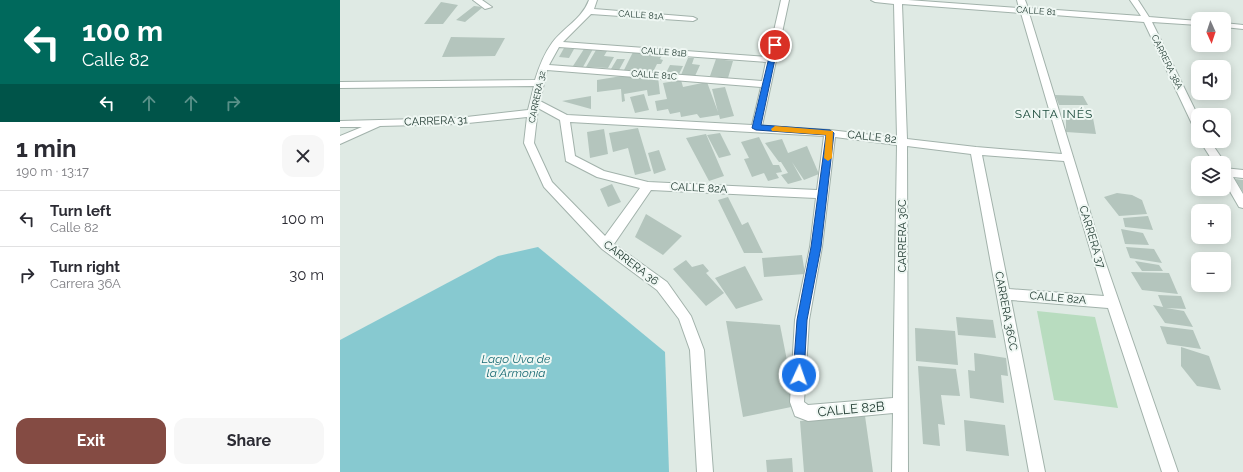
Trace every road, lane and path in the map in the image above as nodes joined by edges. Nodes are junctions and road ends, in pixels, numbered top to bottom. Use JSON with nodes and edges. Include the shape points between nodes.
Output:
{"nodes":[{"id":1,"x":477,"y":0,"type":"edge"},
{"id":2,"x":593,"y":0,"type":"edge"},
{"id":3,"x":785,"y":0,"type":"edge"},
{"id":4,"x":875,"y":0,"type":"edge"},
{"id":5,"x":1134,"y":0,"type":"edge"},
{"id":6,"x":898,"y":1,"type":"edge"},
{"id":7,"x":1022,"y":5,"type":"edge"},
{"id":8,"x":488,"y":7,"type":"dead end"},
{"id":9,"x":589,"y":11,"type":"junction"},
{"id":10,"x":1146,"y":18,"type":"junction"},
{"id":11,"x":693,"y":19,"type":"dead end"},
{"id":12,"x":1191,"y":22,"type":"edge"},
{"id":13,"x":1231,"y":26,"type":"edge"},
{"id":14,"x":1243,"y":27,"type":"edge"},
{"id":15,"x":556,"y":44,"type":"junction"},
{"id":16,"x":771,"y":60,"type":"junction"},
{"id":17,"x":543,"y":67,"type":"junction"},
{"id":18,"x":538,"y":83,"type":"junction"},
{"id":19,"x":766,"y":84,"type":"junction"},
{"id":20,"x":340,"y":85,"type":"edge"},
{"id":21,"x":536,"y":102,"type":"junction"},
{"id":22,"x":1191,"y":111,"type":"edge"},
{"id":23,"x":532,"y":113,"type":"junction"},
{"id":24,"x":565,"y":118,"type":"junction"},
{"id":25,"x":385,"y":123,"type":"junction"},
{"id":26,"x":340,"y":124,"type":"edge"},
{"id":27,"x":756,"y":128,"type":"junction"},
{"id":28,"x":830,"y":133,"type":"junction"},
{"id":29,"x":340,"y":140,"type":"edge"},
{"id":30,"x":902,"y":140,"type":"junction"},
{"id":31,"x":976,"y":151,"type":"junction"},
{"id":32,"x":1068,"y":158,"type":"junction"},
{"id":33,"x":1231,"y":173,"type":"edge"},
{"id":34,"x":1243,"y":174,"type":"edge"},
{"id":35,"x":548,"y":184,"type":"joint"},
{"id":36,"x":1231,"y":184,"type":"edge"},
{"id":37,"x":648,"y":186,"type":"junction"},
{"id":38,"x":822,"y":194,"type":"junction"},
{"id":39,"x":1243,"y":204,"type":"edge"},
{"id":40,"x":606,"y":245,"type":"junction"},
{"id":41,"x":1002,"y":294,"type":"junction"},
{"id":42,"x":1113,"y":303,"type":"junction"},
{"id":43,"x":901,"y":405,"type":"junction"},
{"id":44,"x":705,"y":472,"type":"edge"},
{"id":45,"x":900,"y":472,"type":"edge"},
{"id":46,"x":1037,"y":472,"type":"edge"},
{"id":47,"x":1170,"y":472,"type":"edge"}],
"edges":[{"from":1,"to":8,"type":"street"},
{"from":2,"to":9,"type":"street","name":"CARRERA 32"},
{"from":3,"to":16,"type":"street"},
{"from":4,"to":6,"type":"street","name":"CALLE 81"},
{"from":5,"to":10,"type":"street","name":"CARRERA 38A"},
{"from":6,"to":7,"type":"street","name":"CALLE 81"},
{"from":6,"to":30,"type":"street","name":"CARRERA 36C"},
{"from":7,"to":10,"type":"street","name":"CALLE 81"},
{"from":7,"to":32,"type":"street","name":"CARRERA 37"},
{"from":9,"to":11,"type":"street","name":"CALLE 81A"},
{"from":9,"to":15,"type":"street","name":"CARRERA 32"},
{"from":10,"to":12,"type":"street","name":"CALLE 81"},
{"from":10,"to":22,"type":"street","name":"CARRERA 38A"},
{"from":13,"to":14,"type":"street"},
{"from":15,"to":16,"type":"street","name":"CALLE 81B"},
{"from":15,"to":17,"type":"street","name":"CARRERA 32"},
{"from":16,"to":19,"type":"street"},
{"from":17,"to":18,"type":"street","name":"CARRERA 32"},
{"from":17,"to":19,"type":"street","name":"CALLE 81C"},
{"from":18,"to":20,"type":"street"},
{"from":18,"to":21,"type":"street","name":"CARRERA 32"},
{"from":19,"to":27,"type":"street"},
{"from":21,"to":23,"type":"street","name":"CARRERA 32"},
{"from":21,"to":24,"type":"street","name":"CALLE 82"},
{"from":23,"to":25,"type":"street","name":"CARRERA 31","via":[[458,121]]},
{"from":23,"to":35,"type":"street","name":"CARRERA 32","via":[[529,143]]},
{"from":24,"to":27,"type":"street","name":"CALLE 82"},
{"from":24,"to":37,"type":"street","name":"CALLE 82A","via":[[570,158],[600,174]]},
{"from":25,"to":26,"type":"street","name":"CARRERA 31"},
{"from":25,"to":29,"type":"street"},
{"from":27,"to":28,"type":"street","name":"CALLE 82"},
{"from":28,"to":30,"type":"street","name":"CALLE 82"},
{"from":28,"to":38,"type":"street"},
{"from":30,"to":31,"type":"street","name":"CALLE 82"},
{"from":30,"to":43,"type":"street","name":"CARRERA 36C"},
{"from":31,"to":32,"type":"street","name":"CALLE 82"},
{"from":31,"to":41,"type":"street","name":"CARRERA 36CC"},
{"from":32,"to":42,"type":"street","name":"CARRERA 37"},
{"from":33,"to":34,"type":"street"},
{"from":35,"to":40,"type":"street","name":"CARRERA 36"},
{"from":36,"to":39,"type":"street"},
{"from":37,"to":38,"type":"street","name":"CALLE 82A"},
{"from":37,"to":40,"type":"street"},
{"from":38,"to":43,"type":"street","name":"CALLE 82B","via":[[816,247],[802,320],[797,402],[800,411],[808,413]]},
{"from":40,"to":44,"type":"street","name":"CARRERA 36","via":[[662,286],[684,316],[697,350]]},
{"from":41,"to":42,"type":"street","name":"CALLE 82A"},
{"from":41,"to":46,"type":"street","name":"CARRERA 36CC"},
{"from":42,"to":47,"type":"street","name":"CARRERA 37"},
{"from":43,"to":45,"type":"street","name":"CARRERA 36C"}]}
